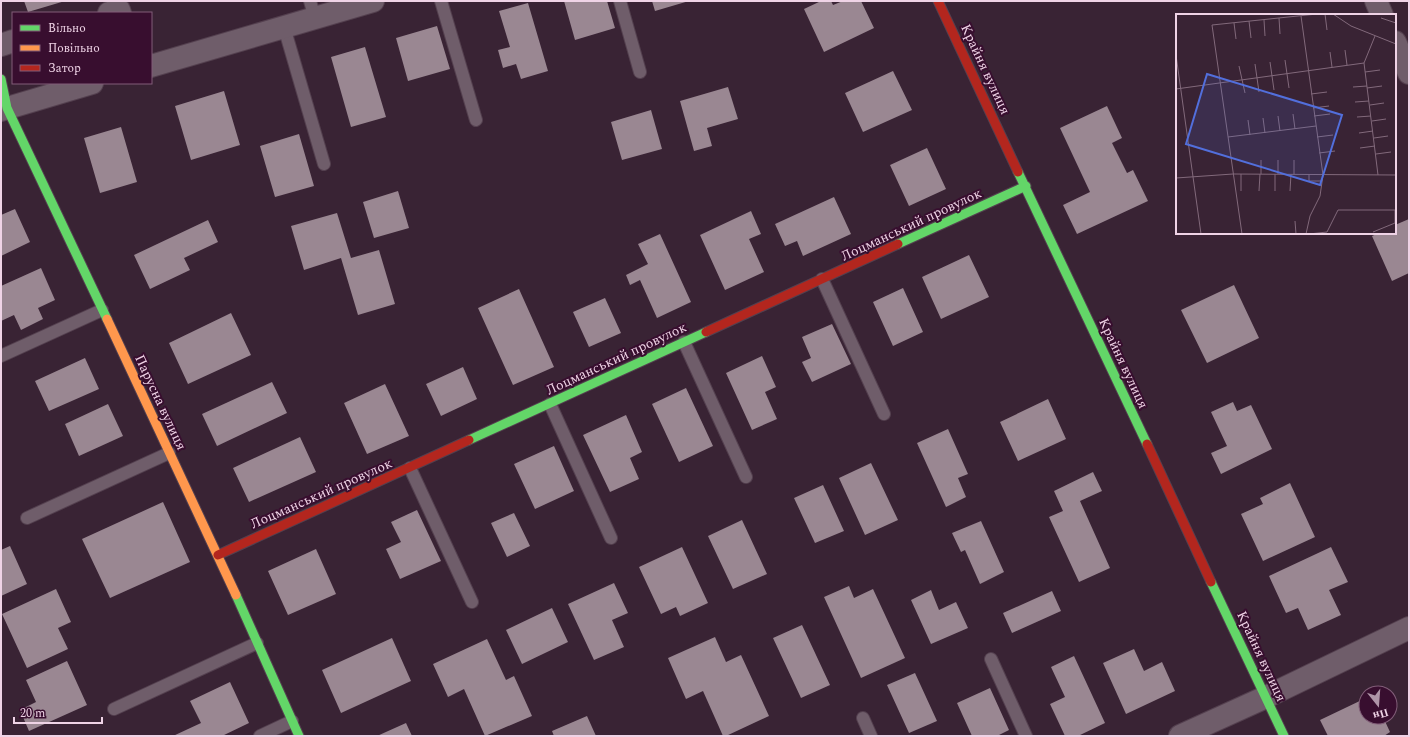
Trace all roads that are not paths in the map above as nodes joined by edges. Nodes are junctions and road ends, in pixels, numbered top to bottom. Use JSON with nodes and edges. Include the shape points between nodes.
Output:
{"nodes":[{"id":1,"x":373,"y":1,"type":"edge"},
{"id":2,"x":441,"y":1,"type":"edge"},
{"id":3,"x":620,"y":1,"type":"edge"},
{"id":4,"x":938,"y":1,"type":"edge"},
{"id":5,"x":1376,"y":1,"type":"edge"},
{"id":6,"x":312,"y":10,"type":"edge"},
{"id":7,"x":1382,"y":14,"type":"edge"},
{"id":8,"x":284,"y":27,"type":"junction"},
{"id":9,"x":12,"y":41,"type":"edge"},
{"id":10,"x":1396,"y":44,"type":"edge"},
{"id":11,"x":1,"y":45,"type":"edge"},
{"id":12,"x":152,"y":66,"type":"edge"},
{"id":13,"x":640,"y":72,"type":"dead end"},
{"id":14,"x":1409,"y":73,"type":"edge"},
{"id":15,"x":1,"y":79,"type":"edge"},
{"id":16,"x":89,"y":84,"type":"edge"},
{"id":17,"x":4,"y":109,"type":"edge"},
{"id":18,"x":476,"y":120,"type":"dead end"},
{"id":19,"x":324,"y":164,"type":"dead end"},
{"id":20,"x":1026,"y":186,"type":"junction"},
{"id":21,"x":822,"y":279,"type":"junction"},
{"id":22,"x":102,"y":310,"type":"junction"},
{"id":23,"x":684,"y":342,"type":"junction"},
{"id":24,"x":1,"y":356,"type":"edge"},
{"id":25,"x":550,"y":404,"type":"junction"},
{"id":26,"x":884,"y":414,"type":"dead end"},
{"id":27,"x":169,"y":453,"type":"junction"},
{"id":28,"x":410,"y":468,"type":"junction"},
{"id":29,"x":746,"y":476,"type":"dead end"},
{"id":30,"x":27,"y":518,"type":"dead end"},
{"id":31,"x":611,"y":538,"type":"dead end"},
{"id":32,"x":218,"y":555,"type":"junction"},
{"id":33,"x":472,"y":602,"type":"dead end"},
{"id":34,"x":1409,"y":628,"type":"edge"},
{"id":35,"x":257,"y":643,"type":"junction"},
{"id":36,"x":991,"y":659,"type":"dead end"},
{"id":37,"x":1266,"y":697,"type":"junction"},
{"id":38,"x":114,"y":708,"type":"dead end"},
{"id":39,"x":863,"y":718,"type":"dead end"},
{"id":40,"x":292,"y":721,"type":"junction"},
{"id":41,"x":260,"y":736,"type":"edge"},
{"id":42,"x":299,"y":736,"type":"edge"},
{"id":43,"x":871,"y":736,"type":"edge"},
{"id":44,"x":1026,"y":736,"type":"edge"},
{"id":45,"x":1180,"y":736,"type":"edge"},
{"id":46,"x":1284,"y":736,"type":"edge"}],
"edges":[{"from":1,"to":6,"type":"street"},
{"from":2,"to":18,"type":"lane"},
{"from":3,"to":13,"type":"lane"},
{"from":4,"to":20,"type":"street","name":"Крайня вулиця"},
{"from":5,"to":7,"type":"street"},
{"from":6,"to":8,"type":"street"},
{"from":8,"to":12,"type":"street"},
{"from":8,"to":19,"type":"lane"},
{"from":9,"to":11,"type":"street"},
{"from":10,"to":14,"type":"street"},
{"from":15,"to":17,"type":"street","name":"Парусна вулиця"},
{"from":16,"to":17,"type":"street"},
{"from":17,"to":22,"type":"street","name":"Парусна вулиця"},
{"from":20,"to":21,"type":"street","name":"Лоцманський провулок"},
{"from":20,"to":37,"type":"street","name":"Крайня вулиця"},
{"from":21,"to":23,"type":"street","name":"Лоцманський провулок"},
{"from":21,"to":26,"type":"lane"},
{"from":22,"to":24,"type":"lane"},
{"from":22,"to":27,"type":"street","name":"Парусна вулиця"},
{"from":23,"to":25,"type":"street","name":"Лоцманський провулок"},
{"from":23,"to":29,"type":"lane"},
{"from":25,"to":28,"type":"street","name":"Лоцманський провулок"},
{"from":25,"to":31,"type":"lane"},
{"from":27,"to":30,"type":"lane"},
{"from":27,"to":32,"type":"street","name":"Парусна вулиця"},
{"from":28,"to":32,"type":"street","name":"Лоцманський провулок"},
{"from":28,"to":33,"type":"lane"},
{"from":32,"to":35,"type":"street","name":"Парусна вулиця"},
{"from":34,"to":37,"type":"street"},
{"from":35,"to":38,"type":"lane"},
{"from":35,"to":40,"type":"street","name":"Парусна вулиця"},
{"from":36,"to":44,"type":"lane"},
{"from":37,"to":45,"type":"street"},
{"from":37,"to":46,"type":"street","name":"Крайня вулиця"},
{"from":39,"to":43,"type":"lane"},
{"from":40,"to":41,"type":"lane"},
{"from":40,"to":42,"type":"street","name":"Парусна вулиця"}]}
